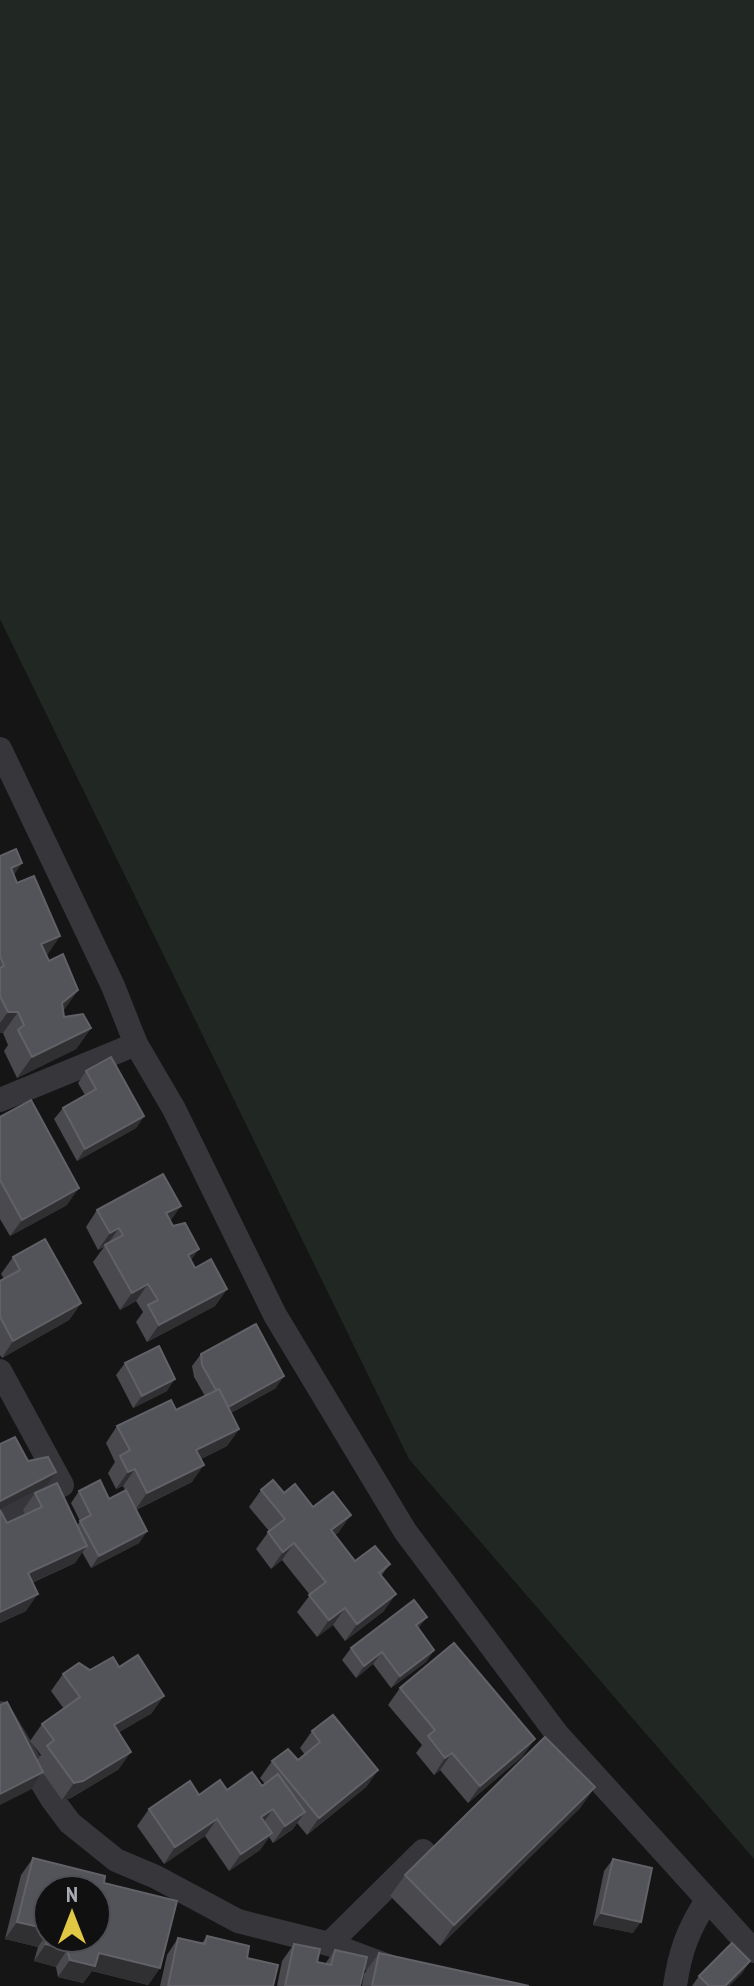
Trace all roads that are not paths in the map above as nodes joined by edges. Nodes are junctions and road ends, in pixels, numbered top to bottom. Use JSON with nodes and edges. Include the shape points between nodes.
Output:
{"nodes":[{"id":1,"x":0,"y":749,"type":"edge"},
{"id":2,"x":136,"y":1044,"type":"junction"},
{"id":3,"x":0,"y":1100,"type":"edge"},
{"id":4,"x":0,"y":1371,"type":"edge"},
{"id":5,"x":0,"y":1517,"type":"edge"},
{"id":6,"x":0,"y":1713,"type":"edge"},
{"id":7,"x":423,"y":1851,"type":"dead end"},
{"id":8,"x":707,"y":1900,"type":"junction"},
{"id":9,"x":329,"y":1944,"type":"junction"},
{"id":10,"x":754,"y":1951,"type":"edge"},
{"id":11,"x":455,"y":1986,"type":"edge"},
{"id":12,"x":675,"y":1986,"type":"edge"}],
"edges":[{"from":1,"to":2,"type":"street"},
{"from":2,"to":3,"type":"street"},
{"from":2,"to":8,"type":"street","via":[[174,1109],[275,1315],[405,1531],[557,1734]]},
{"from":4,"to":5,"type":"street","via":[[62,1485]]},
{"from":6,"to":9,"type":"street","via":[[70,1823],[116,1860],[238,1921]]},
{"from":7,"to":9,"type":"street"},
{"from":8,"to":10,"type":"street"},
{"from":8,"to":12,"type":"street","via":[[680,1952]]},
{"from":9,"to":11,"type":"street"}]}
